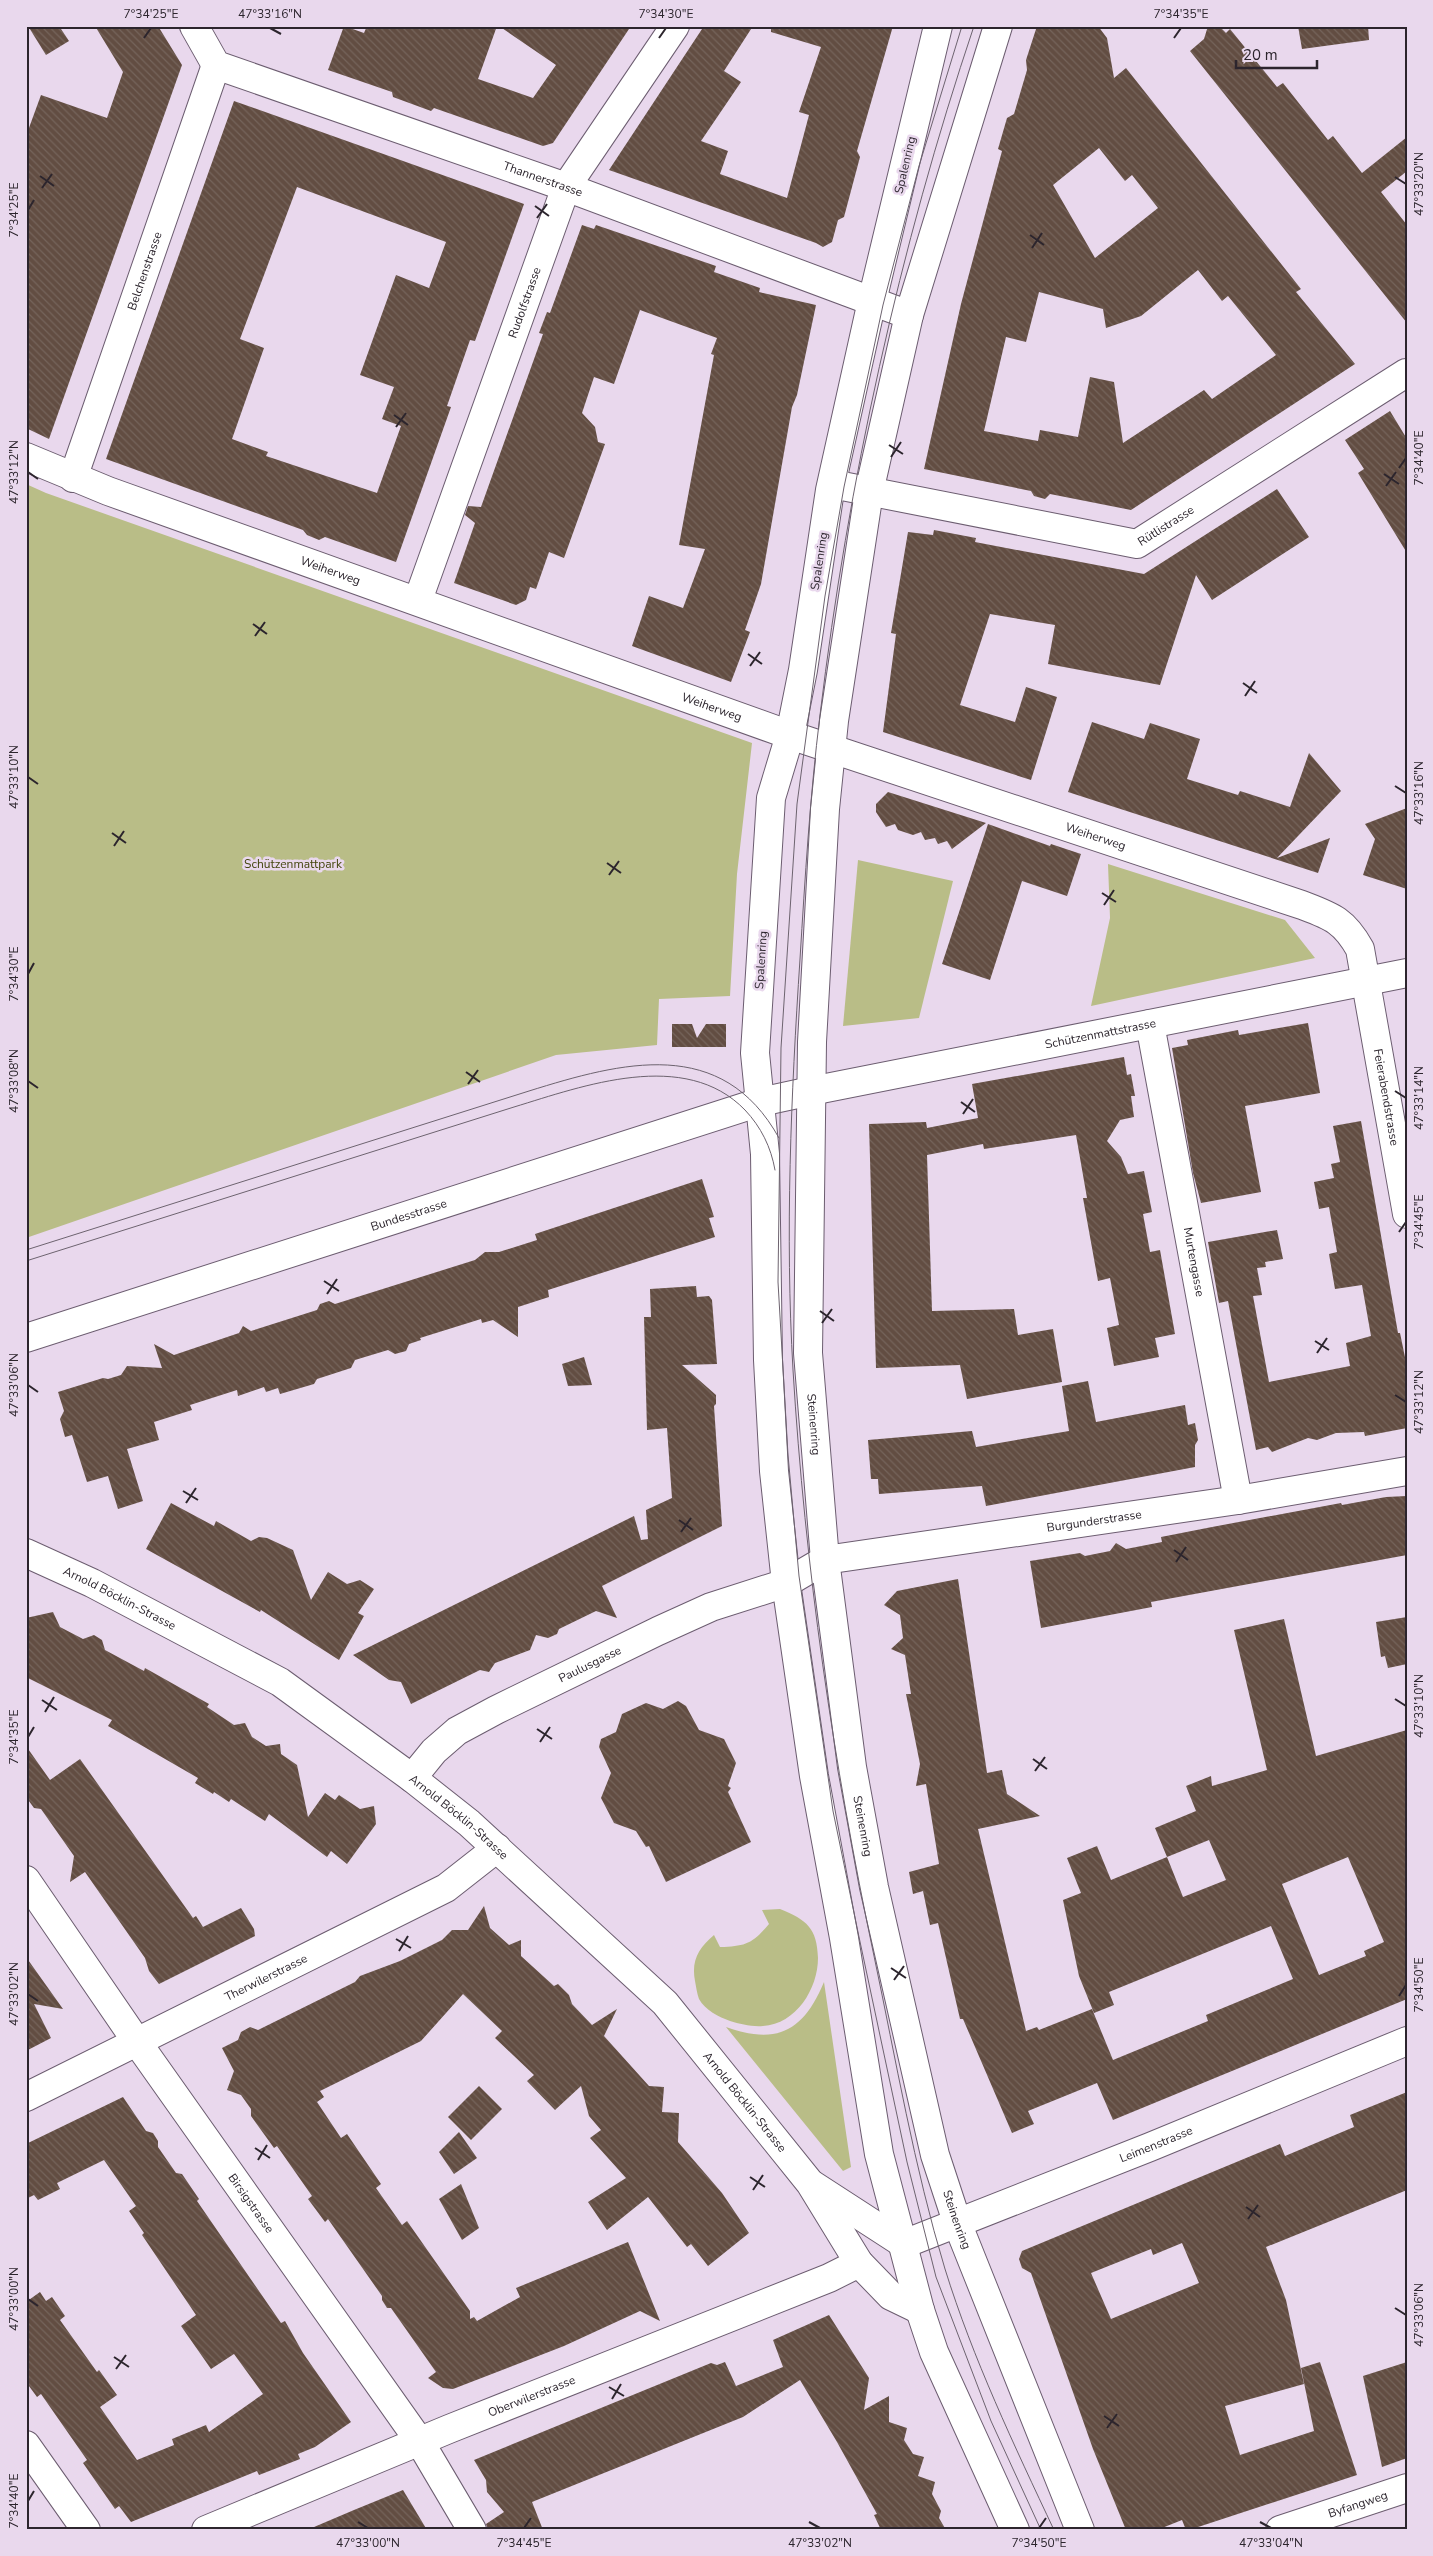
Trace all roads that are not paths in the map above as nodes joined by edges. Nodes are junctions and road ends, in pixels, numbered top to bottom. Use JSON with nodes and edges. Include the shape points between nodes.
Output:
{"nodes":[{"id":1,"x":194,"y":26,"type":"edge"},
{"id":2,"x":675,"y":26,"type":"edge"},
{"id":3,"x":938,"y":26,"type":"edge"},
{"id":4,"x":998,"y":26,"type":"edge"},
{"id":5,"x":216,"y":65,"type":"junction"},
{"id":6,"x":566,"y":186,"type":"junction"},
{"id":7,"x":872,"y":301,"type":"junction"},
{"id":8,"x":908,"y":315,"type":"junction"},
{"id":9,"x":1406,"y":373,"type":"edge"},
{"id":10,"x":26,"y":457,"type":"edge"},
{"id":11,"x":73,"y":478,"type":"junction"},
{"id":12,"x":832,"y":484,"type":"junction"},
{"id":13,"x":869,"y":492,"type":"junction"},
{"id":14,"x":418,"y":600,"type":"junction"},
{"id":15,"x":790,"y":735,"type":"junction"},
{"id":16,"x":830,"y":749,"type":"junction"},
{"id":17,"x":1407,"y":973,"type":"edge"},
{"id":18,"x":1364,"y":981,"type":"junction"},
{"id":19,"x":1150,"y":1024,"type":"junction"},
{"id":20,"x":802,"y":1093,"type":"junction"},
{"id":21,"x":760,"y":1102,"type":"junction"},
{"id":22,"x":1407,"y":1214,"type":"edge"},
{"id":23,"x":26,"y":1338,"type":"edge"},
{"id":24,"x":1407,"y":1471,"type":"edge"},
{"id":25,"x":1238,"y":1500,"type":"junction"},
{"id":26,"x":26,"y":1553,"type":"edge"},
{"id":27,"x":825,"y":1560,"type":"junction"},
{"id":28,"x":786,"y":1583,"type":"junction"},
{"id":29,"x":412,"y":1778,"type":"junction"},
{"id":30,"x":497,"y":1848,"type":"junction"},
{"id":31,"x":26,"y":1880,"type":"edge"},
{"id":32,"x":1407,"y":2041,"type":"edge"},
{"id":33,"x":137,"y":2042,"type":"junction"},
{"id":34,"x":26,"y":2097,"type":"edge"},
{"id":35,"x":810,"y":2183,"type":"junction"},
{"id":36,"x":958,"y":2225,"type":"junction"},
{"id":37,"x":904,"y":2244,"type":"junction"},
{"id":38,"x":859,"y":2263,"type":"junction"},
{"id":39,"x":920,"y":2310,"type":"junction"},
{"id":40,"x":420,"y":2442,"type":"junction"},
{"id":41,"x":26,"y":2445,"type":"edge"},
{"id":42,"x":1407,"y":2488,"type":"edge"},
{"id":43,"x":86,"y":2530,"type":"edge"},
{"id":44,"x":206,"y":2530,"type":"edge"},
{"id":45,"x":472,"y":2530,"type":"edge"},
{"id":46,"x":1015,"y":2530,"type":"edge"},
{"id":47,"x":1080,"y":2530,"type":"edge"},
{"id":48,"x":1280,"y":2530,"type":"edge"}],
"edges":[{"from":1,"to":5,"type":"street"},
{"from":2,"to":6,"type":"street","name":"Rudolfstrasse"},
{"from":3,"to":7,"type":"street","name":"Spalenring"},
{"from":4,"to":8,"type":"street"},
{"from":5,"to":6,"type":"street","name":"Thannerstrasse"},
{"from":5,"to":11,"type":"street","name":"Belchenstrasse"},
{"from":6,"to":7,"type":"street","name":"Thannerstrasse"},
{"from":6,"to":14,"type":"street","name":"Rudolfstrasse"},
{"from":7,"to":8,"type":"street","name":"Thannerstrasse"},
{"from":7,"to":12,"type":"street","name":"Spalenring"},
{"from":8,"to":13,"type":"street"},
{"from":9,"to":13,"type":"street","name":"Rütlistrasse","via":[[1137,544]]},
{"from":10,"to":11,"type":"street","name":"Weiherweg"},
{"from":11,"to":14,"type":"street","name":"Weiherweg"},
{"from":12,"to":13,"type":"street","name":"Rütlistrasse"},
{"from":12,"to":15,"type":"street","name":"Spalenring"},
{"from":13,"to":16,"type":"street"},
{"from":14,"to":15,"type":"street","name":"Weiherweg"},
{"from":15,"to":16,"type":"street","name":"Weiherweg"},
{"from":15,"to":21,"type":"street","name":"Spalenring","via":[[771,798],[755,1053]]},
{"from":16,"to":18,"type":"street","name":"Weiherweg","via":[[1329,916],[1349,930],[1360,949]]},
{"from":16,"to":20,"type":"street"},
{"from":17,"to":18,"type":"street","name":"Schützenmattstrasse"},
{"from":18,"to":19,"type":"street","name":"Schützenmattstrasse"},
{"from":18,"to":22,"type":"street","name":"Feierabendstrasse"},
{"from":19,"to":20,"type":"street","name":"Schützenmattstrasse"},
{"from":19,"to":25,"type":"street","name":"Murtengasse"},
{"from":20,"to":21,"type":"street","name":"Bundesstrasse"},
{"from":20,"to":27,"type":"street","name":"Steinenring","via":[[808,1353]]},
{"from":21,"to":23,"type":"street","name":"Bundesstrasse"},
{"from":21,"to":28,"type":"street","via":[[765,1154],[768,1360],[774,1471]]},
{"from":24,"to":25,"type":"street","name":"Burgunderstrasse"},
{"from":25,"to":27,"type":"street","name":"Burgunderstrasse"},
{"from":26,"to":29,"type":"street","name":"Arnold Böcklin-Strasse","via":[[92,1583],[280,1682]]},
{"from":27,"to":28,"type":"street","name":"Burgunderstrasse"},
{"from":27,"to":36,"type":"street","name":"Steinenring","via":[[852,1767],[874,1886],[935,2155]]},
{"from":28,"to":29,"type":"street","name":"Paulusgasse","via":[[711,1607],[496,1710],[457,1731],[434,1751]]},
{"from":28,"to":37,"type":"street","via":[[814,1776],[879,2154]]},
{"from":29,"to":30,"type":"street","name":"Arnold Böcklin-Strasse"},
{"from":30,"to":33,"type":"street","name":"Therwilerstrasse","via":[[446,1888]]},
{"from":30,"to":35,"type":"street","name":"Arnold Böcklin-Strasse","via":[[665,2003]]},
{"from":31,"to":33,"type":"street","name":"Birsigstrasse"},
{"from":32,"to":36,"type":"street","name":"Leimenstrasse"},
{"from":33,"to":34,"type":"street","name":"Therwilerstrasse"},
{"from":33,"to":40,"type":"street","name":"Birsigstrasse"},
{"from":35,"to":37,"type":"street","name":"Arnold Böcklin-Strasse"},
{"from":35,"to":38,"type":"street","name":"Arnold Böcklin-Strasse"},
{"from":36,"to":37,"type":"street","name":"Leimenstrasse"},
{"from":36,"to":47,"type":"street","name":"Steinenring"},
{"from":37,"to":39,"type":"street"},
{"from":38,"to":39,"type":"street","name":"Arnold Böcklin-Strasse","via":[[890,2296]]},
{"from":38,"to":40,"type":"street","name":"Oberwilerstrasse","via":[[829,2278]]},
{"from":39,"to":46,"type":"street","via":[[934,2352]]},
{"from":40,"to":44,"type":"street","name":"Oberwilerstrasse"},
{"from":40,"to":45,"type":"street","name":"Birsigstrasse"},
{"from":41,"to":43,"type":"street"},
{"from":42,"to":48,"type":"street","name":"Byfangweg"}]}
